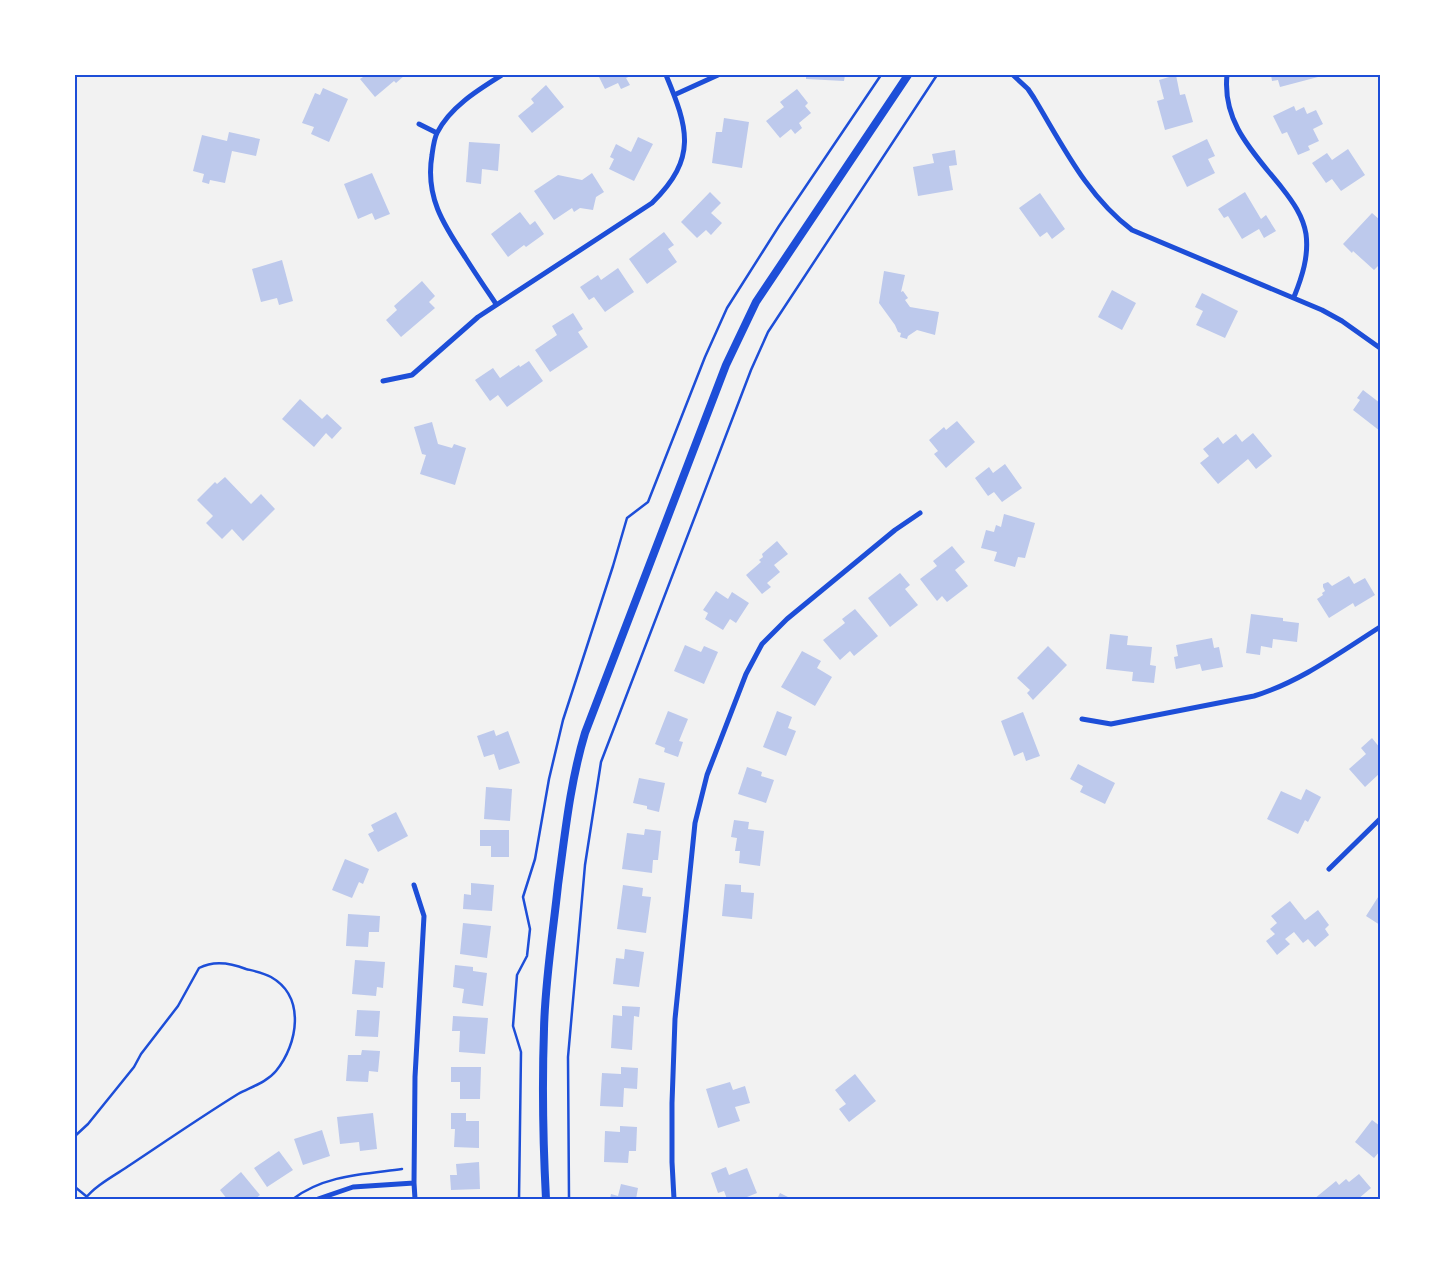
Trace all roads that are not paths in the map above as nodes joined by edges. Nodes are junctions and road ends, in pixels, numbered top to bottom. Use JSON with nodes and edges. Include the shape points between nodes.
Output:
{"nodes":[{"id":1,"x":502,"y":75,"type":"edge"},
{"id":2,"x":666,"y":75,"type":"edge"},
{"id":3,"x":718,"y":75,"type":"edge"},
{"id":4,"x":908,"y":75,"type":"edge"},
{"id":5,"x":1013,"y":75,"type":"edge"},
{"id":6,"x":1227,"y":75,"type":"edge"},
{"id":7,"x":674,"y":95,"type":"junction"},
{"id":8,"x":419,"y":124,"type":"dead end"},
{"id":9,"x":437,"y":133,"type":"junction"},
{"id":10,"x":1294,"y":297,"type":"junction"},
{"id":11,"x":496,"y":304,"type":"junction"},
{"id":12,"x":1380,"y":348,"type":"edge"},
{"id":13,"x":383,"y":381,"type":"dead end"},
{"id":14,"x":920,"y":513,"type":"dead end"},
{"id":15,"x":1380,"y":627,"type":"edge"},
{"id":16,"x":1082,"y":719,"type":"dead end"},
{"id":17,"x":1380,"y":819,"type":"edge"},
{"id":18,"x":1329,"y":869,"type":"dead end"},
{"id":19,"x":414,"y":885,"type":"dead end"},
{"id":20,"x":414,"y":1183,"type":"junction"},
{"id":21,"x":318,"y":1199,"type":"edge"},
{"id":22,"x":416,"y":1199,"type":"edge"},
{"id":23,"x":546,"y":1199,"type":"edge"},
{"id":24,"x":674,"y":1199,"type":"edge"}],
"edges":[{"from":1,"to":9,"type":"street","via":[[471,95]]},
{"from":2,"to":7,"type":"street"},
{"from":3,"to":7,"type":"street"},
{"from":4,"to":23,"type":"street","via":[[776,270],[744,326],[726,365],[585,732],[568,810],[544,1027]]},
{"from":5,"to":10,"type":"street","via":[[1028,89],[1087,185],[1120,221],[1148,238]]},
{"from":6,"to":10,"type":"street","via":[[1227,104],[1233,120],[1302,219],[1307,252]]},
{"from":7,"to":11,"type":"street","via":[[685,131],[684,145],[681,162],[665,190],[652,203]]},
{"from":8,"to":9,"type":"street"},
{"from":9,"to":11,"type":"street","via":[[430,162],[437,209],[444,226]]},
{"from":10,"to":12,"type":"street","via":[[1342,321]]},
{"from":11,"to":13,"type":"street","via":[[412,375]]},
{"from":14,"to":24,"type":"street","via":[[894,530],[794,613],[762,644],[746,674],[707,775],[695,823],[675,1019],[672,1103]]},
{"from":15,"to":16,"type":"street","via":[[1299,678],[1254,696],[1111,724]]},
{"from":17,"to":18,"type":"street"},
{"from":19,"to":20,"type":"street","via":[[424,916],[414,1077]]},
{"from":20,"to":21,"type":"street","via":[[353,1187]]},
{"from":20,"to":22,"type":"street"}]}
